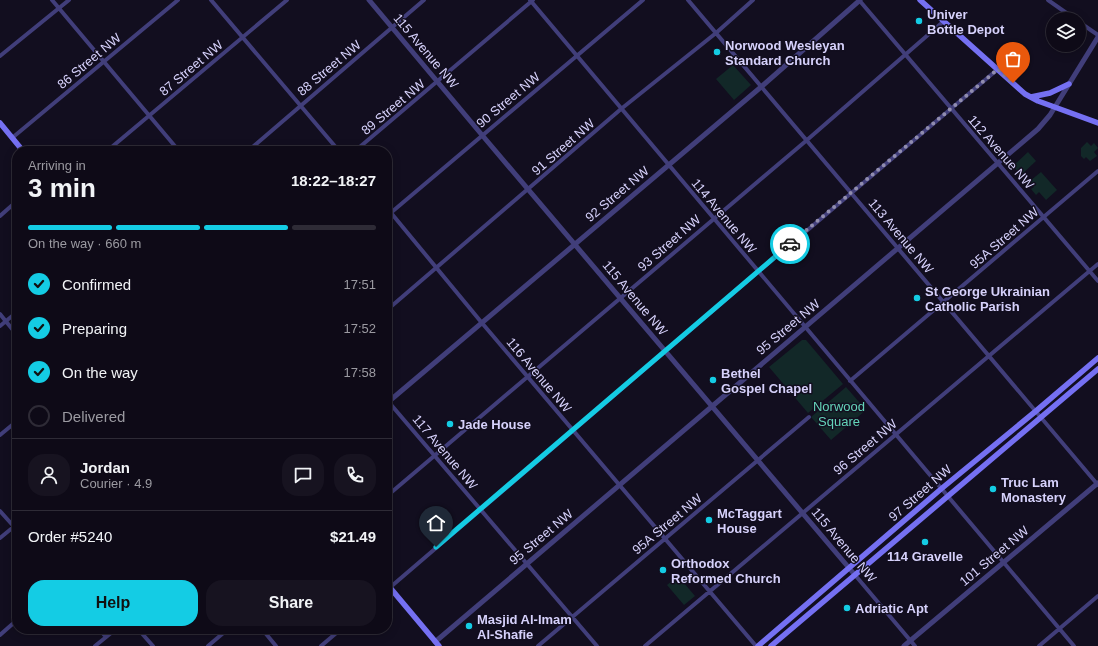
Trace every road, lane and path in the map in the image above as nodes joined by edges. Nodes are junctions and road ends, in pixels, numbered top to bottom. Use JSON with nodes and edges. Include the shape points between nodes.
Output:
{"nodes":[{"id":1,"x":52,"y":0,"type":"edge"},
{"id":2,"x":69,"y":0,"type":"edge"},
{"id":3,"x":178,"y":0,"type":"edge"},
{"id":4,"x":211,"y":0,"type":"edge"},
{"id":5,"x":287,"y":0,"type":"edge"},
{"id":6,"x":369,"y":0,"type":"edge"},
{"id":7,"x":424,"y":0,"type":"edge"},
{"id":8,"x":644,"y":0,"type":"edge"},
{"id":9,"x":688,"y":0,"type":"edge"},
{"id":10,"x":753,"y":0,"type":"edge"},
{"id":11,"x":859,"y":0,"type":"edge"},
{"id":12,"x":920,"y":0,"type":"edge"},
{"id":13,"x":1048,"y":0,"type":"edge"},
{"id":14,"x":531,"y":1,"type":"edge"},
{"id":15,"x":59,"y":8,"type":"junction"},
{"id":16,"x":1064,"y":12,"type":"edge"},
{"id":17,"x":944,"y":21,"type":"junction"},
{"id":18,"x":1086,"y":27,"type":"edge"},
{"id":19,"x":392,"y":28,"type":"junction"},
{"id":20,"x":716,"y":33,"type":"junction"},
{"id":21,"x":1098,"y":36,"type":"edge"},
{"id":22,"x":243,"y":37,"type":"junction"},
{"id":23,"x":576,"y":55,"type":"junction"},
{"id":24,"x":905,"y":55,"type":"junction"},
{"id":25,"x":0,"y":56,"type":"edge"},
{"id":26,"x":104,"y":62,"type":"junction"},
{"id":27,"x":998,"y":69,"type":"junction"},
{"id":28,"x":437,"y":82,"type":"junction"},
{"id":29,"x":1069,"y":84,"type":"junction"},
{"id":30,"x":761,"y":87,"type":"junction"},
{"id":31,"x":1031,"y":97,"type":"junction"},
{"id":32,"x":300,"y":106,"type":"junction"},
{"id":33,"x":1055,"y":107,"type":"junction"},
{"id":34,"x":950,"y":108,"type":"junction"},
{"id":35,"x":621,"y":110,"type":"junction"},
{"id":36,"x":149,"y":116,"type":"junction"},
{"id":37,"x":0,"y":123,"type":"edge"},
{"id":38,"x":1098,"y":123,"type":"edge"},
{"id":39,"x":482,"y":135,"type":"junction"},
{"id":40,"x":12,"y":138,"type":"junction"},
{"id":41,"x":807,"y":140,"type":"junction"},
{"id":42,"x":19,"y":146,"type":"edge"},
{"id":43,"x":113,"y":146,"type":"edge"},
{"id":44,"x":175,"y":146,"type":"edge"},
{"id":45,"x":254,"y":146,"type":"edge"},
{"id":46,"x":335,"y":146,"type":"edge"},
{"id":47,"x":362,"y":146,"type":"edge"},
{"id":48,"x":998,"y":163,"type":"junction"},
{"id":49,"x":668,"y":165,"type":"junction"},
{"id":50,"x":1098,"y":171,"type":"edge"},
{"id":51,"x":528,"y":190,"type":"junction"},
{"id":52,"x":852,"y":194,"type":"junction"},
{"id":53,"x":12,"y":205,"type":"edge"},
{"id":54,"x":392,"y":211,"type":"edge"},
{"id":55,"x":0,"y":216,"type":"edge"},
{"id":56,"x":392,"y":217,"type":"edge"},
{"id":57,"x":1044,"y":217,"type":"junction"},
{"id":58,"x":713,"y":219,"type":"junction"},
{"id":59,"x":574,"y":244,"type":"junction"},
{"id":60,"x":899,"y":249,"type":"junction"},
{"id":61,"x":1098,"y":264,"type":"edge"},
{"id":62,"x":436,"y":266,"type":"junction"},
{"id":63,"x":1089,"y":271,"type":"junction"},
{"id":64,"x":758,"y":272,"type":"junction"},
{"id":65,"x":1098,"y":281,"type":"edge"},
{"id":66,"x":620,"y":298,"type":"junction"},
{"id":67,"x":944,"y":302,"type":"junction"},
{"id":68,"x":392,"y":306,"type":"edge"},
{"id":69,"x":0,"y":314,"type":"edge"},
{"id":70,"x":12,"y":316,"type":"edge"},
{"id":71,"x":6,"y":321,"type":"junction"},
{"id":72,"x":482,"y":323,"type":"junction"},
{"id":73,"x":0,"y":326,"type":"edge"},
{"id":74,"x":804,"y":327,"type":"junction"},
{"id":75,"x":12,"y":329,"type":"edge"},
{"id":76,"x":666,"y":352,"type":"junction"},
{"id":77,"x":990,"y":356,"type":"junction"},
{"id":78,"x":1098,"y":358,"type":"edge"},
{"id":79,"x":1098,"y":369,"type":"edge"},
{"id":80,"x":527,"y":377,"type":"junction"},
{"id":81,"x":850,"y":381,"type":"junction"},
{"id":82,"x":392,"y":399,"type":"edge"},
{"id":83,"x":712,"y":406,"type":"junction"},
{"id":84,"x":392,"y":407,"type":"edge"},
{"id":85,"x":1036,"y":412,"type":"junction"},
{"id":86,"x":809,"y":417,"type":"dead end"},
{"id":87,"x":1042,"y":418,"type":"junction"},
{"id":88,"x":12,"y":425,"type":"edge"},
{"id":89,"x":573,"y":431,"type":"junction"},
{"id":90,"x":895,"y":434,"type":"junction"},
{"id":91,"x":0,"y":435,"type":"edge"},
{"id":92,"x":435,"y":455,"type":"junction"},
{"id":93,"x":757,"y":460,"type":"junction"},
{"id":94,"x":1098,"y":484,"type":"edge"},
{"id":95,"x":619,"y":485,"type":"junction"},
{"id":96,"x":941,"y":489,"type":"junction"},
{"id":97,"x":392,"y":492,"type":"edge"},
{"id":98,"x":948,"y":497,"type":"junction"},
{"id":99,"x":481,"y":509,"type":"junction"},
{"id":100,"x":0,"y":511,"type":"edge"},
{"id":101,"x":803,"y":513,"type":"junction"},
{"id":102,"x":12,"y":524,"type":"edge"},
{"id":103,"x":12,"y":529,"type":"edge"},
{"id":104,"x":0,"y":538,"type":"edge"},
{"id":105,"x":665,"y":539,"type":"junction"},
{"id":106,"x":1003,"y":562,"type":"junction"},
{"id":107,"x":526,"y":563,"type":"junction"},
{"id":108,"x":850,"y":568,"type":"junction"},
{"id":109,"x":855,"y":575,"type":"junction"},
{"id":110,"x":392,"y":584,"type":"edge"},
{"id":111,"x":392,"y":592,"type":"edge"},
{"id":112,"x":710,"y":592,"type":"junction"},
{"id":113,"x":1098,"y":596,"type":"edge"},
{"id":114,"x":572,"y":617,"type":"junction"},
{"id":115,"x":12,"y":624,"type":"edge"},
{"id":116,"x":1059,"y":629,"type":"junction"},
{"id":117,"x":103,"y":634,"type":"edge"},
{"id":118,"x":110,"y":634,"type":"edge"},
{"id":119,"x":142,"y":634,"type":"edge"},
{"id":120,"x":222,"y":634,"type":"edge"},
{"id":121,"x":266,"y":634,"type":"edge"},
{"id":122,"x":335,"y":634,"type":"edge"},
{"id":123,"x":0,"y":635,"type":"edge"},
{"id":124,"x":106,"y":637,"type":"junction"},
{"id":125,"x":910,"y":640,"type":"junction"},
{"id":126,"x":436,"y":645,"type":"edge"},
{"id":127,"x":95,"y":646,"type":"edge"},
{"id":128,"x":153,"y":646,"type":"edge"},
{"id":129,"x":208,"y":646,"type":"edge"},
{"id":130,"x":276,"y":646,"type":"edge"},
{"id":131,"x":321,"y":646,"type":"edge"},
{"id":132,"x":538,"y":646,"type":"edge"},
{"id":133,"x":597,"y":646,"type":"edge"},
{"id":134,"x":646,"y":646,"type":"edge"},
{"id":135,"x":757,"y":646,"type":"edge"},
{"id":136,"x":771,"y":646,"type":"edge"},
{"id":137,"x":904,"y":646,"type":"edge"},
{"id":138,"x":915,"y":646,"type":"edge"},
{"id":139,"x":1039,"y":646,"type":"edge"},
{"id":140,"x":1074,"y":646,"type":"edge"}],
"edges":[{"from":1,"to":15,"type":"street"},
{"from":2,"to":15,"type":"street"},
{"from":3,"to":26,"type":"street","name":"86 Street NW"},
{"from":4,"to":22,"type":"street"},
{"from":5,"to":22,"type":"street","name":"87 Street NW"},
{"from":6,"to":19,"type":"street","name":"115 Avenue NW"},
{"from":7,"to":19,"type":"street","name":"88 Street NW"},
{"from":8,"to":23,"type":"street","name":"90 Street NW"},
{"from":9,"to":20,"type":"street","name":"113 Avenue NW"},
{"from":10,"to":20,"type":"street","name":"91 Street NW"},
{"from":11,"to":24,"type":"street","name":"112 Avenue NW"},
{"from":11,"to":30,"type":"street","name":"92 Street NW"},
{"from":12,"to":17,"type":"main road"},
{"from":13,"to":16,"type":"street"},
{"from":14,"to":23,"type":"street","name":"114 Avenue NW"},
{"from":14,"to":28,"type":"street","name":"89 Street NW"},
{"from":15,"to":25,"type":"street"},
{"from":15,"to":26,"type":"street"},
{"from":17,"to":24,"type":"street","name":"93 Street NW"},
{"from":17,"to":27,"type":"main road"},
{"from":18,"to":21,"type":"street"},
{"from":19,"to":28,"type":"street","name":"115 Avenue NW"},
{"from":19,"to":32,"type":"street","name":"88 Street NW"},
{"from":20,"to":30,"type":"street","name":"113 Avenue NW"},
{"from":20,"to":35,"type":"street","name":"91 Street NW"},
{"from":21,"to":29,"type":"street","name":"95 Street NW"},
{"from":22,"to":32,"type":"street"},
{"from":22,"to":36,"type":"street","name":"87 Street NW"},
{"from":23,"to":35,"type":"street","name":"114 Avenue NW"},
{"from":23,"to":39,"type":"street","name":"90 Street NW"},
{"from":24,"to":34,"type":"street","name":"112 Avenue NW"},
{"from":24,"to":41,"type":"street","name":"93 Street NW"},
{"from":26,"to":36,"type":"street"},
{"from":26,"to":40,"type":"street","name":"86 Street NW"},
{"from":27,"to":31,"type":"main road"},
{"from":27,"to":34,"type":"street"},
{"from":28,"to":39,"type":"street","name":"115 Avenue NW"},
{"from":28,"to":47,"type":"street","name":"89 Street NW"},
{"from":29,"to":31,"type":"main road","via":[[1050,93]]},
{"from":29,"to":33,"type":"street","name":"95 Street NW"},
{"from":30,"to":41,"type":"street","name":"113 Avenue NW"},
{"from":30,"to":49,"type":"street","name":"92 Street NW"},
{"from":31,"to":33,"type":"main road"},
{"from":32,"to":45,"type":"street","name":"88 Street NW"},
{"from":32,"to":46,"type":"street"},
{"from":33,"to":38,"type":"main road"},
{"from":33,"to":48,"type":"street","name":"95 Street NW","via":[[1044,123]]},
{"from":34,"to":48,"type":"street","name":"112 Avenue NW"},
{"from":34,"to":52,"type":"street"},
{"from":35,"to":49,"type":"street","name":"114 Avenue NW"},
{"from":35,"to":51,"type":"street","name":"91 Street NW"},
{"from":36,"to":43,"type":"street","name":"87 Street NW"},
{"from":36,"to":44,"type":"street"},
{"from":37,"to":40,"type":"main road"},
{"from":39,"to":51,"type":"street","name":"115 Avenue NW"},
{"from":39,"to":54,"type":"street","name":"90 Street NW"},
{"from":40,"to":42,"type":"main road"},
{"from":41,"to":52,"type":"street","name":"113 Avenue NW"},
{"from":41,"to":58,"type":"street","name":"93 Street NW"},
{"from":48,"to":57,"type":"street","name":"112 Avenue NW"},
{"from":48,"to":60,"type":"street","name":"95 Street NW"},
{"from":49,"to":58,"type":"street","name":"114 Avenue NW"},
{"from":49,"to":59,"type":"street","name":"92 Street NW"},
{"from":50,"to":57,"type":"street","name":"95A Street NW"},
{"from":51,"to":59,"type":"street","name":"115 Avenue NW"},
{"from":51,"to":62,"type":"street","name":"91 Street NW"},
{"from":52,"to":60,"type":"street","name":"113 Avenue NW"},
{"from":52,"to":64,"type":"street"},
{"from":53,"to":55,"type":"street"},
{"from":56,"to":62,"type":"street","name":"116 Avenue NW"},
{"from":57,"to":63,"type":"street","name":"112 Avenue NW"},
{"from":57,"to":67,"type":"street","name":"95A Street NW"},
{"from":58,"to":64,"type":"street","name":"114 Avenue NW"},
{"from":58,"to":66,"type":"street","name":"93 Street NW"},
{"from":59,"to":66,"type":"street","name":"115 Avenue NW"},
{"from":59,"to":72,"type":"street","name":"92 Street NW"},
{"from":60,"to":67,"type":"street","name":"113 Avenue NW"},
{"from":60,"to":74,"type":"street","name":"95 Street NW"},
{"from":61,"to":63,"type":"street","name":"96 Street NW"},
{"from":62,"to":68,"type":"street","name":"91 Street NW"},
{"from":62,"to":72,"type":"street","name":"116 Avenue NW"},
{"from":63,"to":65,"type":"street","name":"112 Avenue NW"},
{"from":63,"to":77,"type":"street","name":"96 Street NW"},
{"from":64,"to":74,"type":"street","name":"114 Avenue NW"},
{"from":64,"to":76,"type":"street"},
{"from":66,"to":76,"type":"street","name":"115 Avenue NW"},
{"from":66,"to":80,"type":"street","name":"93 Street NW"},
{"from":67,"to":77,"type":"street","name":"113 Avenue NW"},
{"from":67,"to":81,"type":"street","name":"95A Street NW"},
{"from":69,"to":71,"type":"street"},
{"from":70,"to":71,"type":"street"},
{"from":71,"to":73,"type":"street"},
{"from":71,"to":75,"type":"street"},
{"from":72,"to":80,"type":"street","name":"116 Avenue NW"},
{"from":72,"to":82,"type":"street","name":"92 Street NW"},
{"from":74,"to":81,"type":"street","name":"114 Avenue NW"},
{"from":74,"to":83,"type":"street","name":"95 Street NW"},
{"from":76,"to":83,"type":"street","name":"115 Avenue NW"},
{"from":76,"to":89,"type":"street"},
{"from":77,"to":85,"type":"street","name":"113 Avenue NW"},
{"from":77,"to":90,"type":"street","name":"96 Street NW"},
{"from":78,"to":85,"type":"main road","name":"97 Street NW"},
{"from":79,"to":87,"type":"main road","name":"97 Street NW"},
{"from":80,"to":89,"type":"street","name":"116 Avenue NW"},
{"from":80,"to":92,"type":"street","name":"93 Street NW"},
{"from":81,"to":90,"type":"street","name":"114 Avenue NW"},
{"from":83,"to":93,"type":"street","name":"115 Avenue NW"},
{"from":83,"to":95,"type":"street","name":"95 Street NW"},
{"from":84,"to":92,"type":"street","name":"117 Avenue NW"},
{"from":85,"to":87,"type":"street","name":"113 Avenue NW"},
{"from":85,"to":96,"type":"main road","name":"97 Street NW"},
{"from":86,"to":93,"type":"street","name":"95A Street NW"},
{"from":87,"to":94,"type":"street","name":"113 Avenue NW"},
{"from":87,"to":98,"type":"main road","name":"97 Street NW"},
{"from":88,"to":91,"type":"street"},
{"from":89,"to":95,"type":"street","name":"116 Avenue NW"},
{"from":89,"to":99,"type":"street"},
{"from":90,"to":96,"type":"street","name":"114 Avenue NW"},
{"from":90,"to":101,"type":"street","name":"96 Street NW"},
{"from":92,"to":97,"type":"street","name":"93 Street NW"},
{"from":92,"to":99,"type":"street","name":"117 Avenue NW"},
{"from":93,"to":101,"type":"street","name":"115 Avenue NW"},
{"from":93,"to":105,"type":"street","name":"95A Street NW"},
{"from":94,"to":106,"type":"street","name":"101 Street NW"},
{"from":95,"to":105,"type":"street","name":"116 Avenue NW"},
{"from":95,"to":107,"type":"street","name":"95 Street NW"},
{"from":96,"to":98,"type":"street","name":"114 Avenue NW"},
{"from":96,"to":108,"type":"main road","name":"97 Street NW"},
{"from":98,"to":106,"type":"street","name":"114 Avenue NW"},
{"from":98,"to":109,"type":"main road","name":"97 Street NW"},
{"from":99,"to":107,"type":"street","name":"117 Avenue NW"},
{"from":99,"to":110,"type":"street"},
{"from":100,"to":102,"type":"street"},
{"from":101,"to":108,"type":"street","name":"115 Avenue NW"},
{"from":101,"to":112,"type":"street","name":"96 Street NW"},
{"from":103,"to":104,"type":"street"},
{"from":105,"to":112,"type":"street","name":"116 Avenue NW"},
{"from":105,"to":114,"type":"street","name":"95A Street NW"},
{"from":106,"to":116,"type":"street","name":"114 Avenue NW"},
{"from":106,"to":125,"type":"street","name":"101 Street NW"},
{"from":107,"to":114,"type":"street","name":"117 Avenue NW"},
{"from":107,"to":126,"type":"street","name":"95 Street NW"},
{"from":108,"to":109,"type":"street","name":"115 Avenue NW"},
{"from":108,"to":135,"type":"main road","name":"97 Street NW"},
{"from":109,"to":125,"type":"street","name":"115 Avenue NW"},
{"from":109,"to":136,"type":"main road","name":"97 Street NW"},
{"from":111,"to":126,"type":"main road"},
{"from":112,"to":134,"type":"street","name":"96 Street NW"},
{"from":112,"to":135,"type":"street","name":"116 Avenue NW"},
{"from":113,"to":116,"type":"street"},
{"from":114,"to":132,"type":"street","name":"95A Street NW"},
{"from":114,"to":133,"type":"street","name":"117 Avenue NW"},
{"from":115,"to":123,"type":"street"},
{"from":116,"to":139,"type":"street"},
{"from":116,"to":140,"type":"street","name":"114 Avenue NW"},
{"from":117,"to":124,"type":"street"},
{"from":118,"to":124,"type":"street"},
{"from":119,"to":128,"type":"street"},
{"from":120,"to":129,"type":"street"},
{"from":121,"to":130,"type":"street"},
{"from":122,"to":131,"type":"street"},
{"from":124,"to":127,"type":"street"},
{"from":125,"to":137,"type":"street","name":"101 Street NW"},
{"from":125,"to":138,"type":"street","name":"115 Avenue NW"}]}
